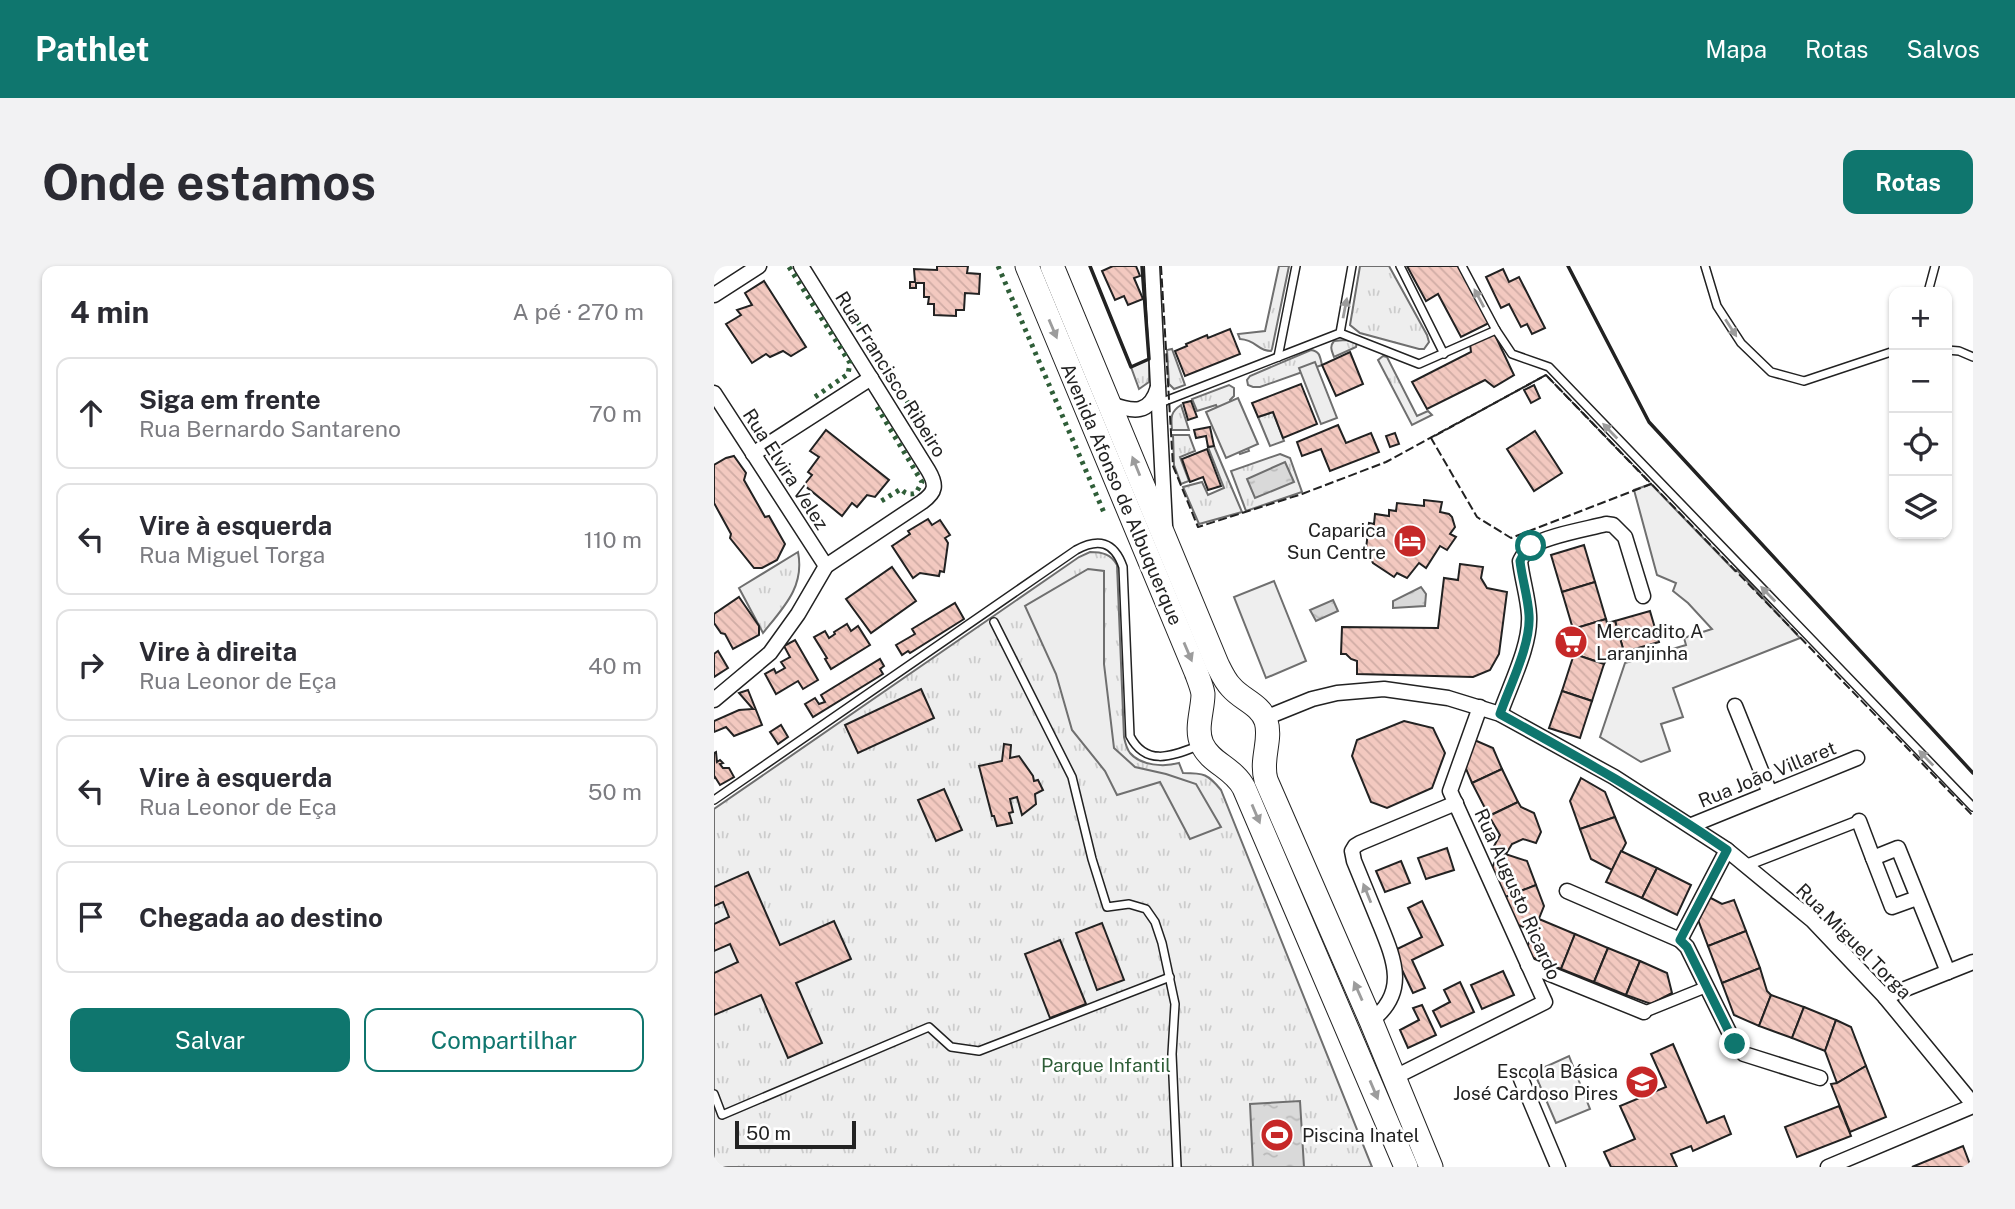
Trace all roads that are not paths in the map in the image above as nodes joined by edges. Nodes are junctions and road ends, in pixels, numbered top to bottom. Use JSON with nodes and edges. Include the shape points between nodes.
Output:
{"nodes":[{"id":1,"x":760,"y":266,"type":"edge"},
{"id":2,"x":801,"y":266,"type":"edge"},
{"id":3,"x":1027,"y":266,"type":"edge"},
{"id":4,"x":1052,"y":266,"type":"edge"},
{"id":5,"x":1152,"y":266,"type":"edge"},
{"id":6,"x":1297,"y":266,"type":"edge"},
{"id":7,"x":1353,"y":266,"type":"edge"},
{"id":8,"x":1400,"y":266,"type":"edge"},
{"id":9,"x":1462,"y":266,"type":"edge"},
{"id":10,"x":1705,"y":266,"type":"edge"},
{"id":11,"x":1935,"y":266,"type":"edge"},
{"id":12,"x":1929,"y":287,"type":"edge"},
{"id":13,"x":714,"y":295,"type":"edge"},
{"id":14,"x":1496,"y":330,"type":"junction"},
{"id":15,"x":1340,"y":333,"type":"junction"},
{"id":16,"x":1952,"y":350,"type":"edge"},
{"id":17,"x":1889,"y":353,"type":"edge"},
{"id":18,"x":1444,"y":354,"type":"junction"},
{"id":19,"x":1278,"y":357,"type":"junction"},
{"id":20,"x":1973,"y":357,"type":"edge"},
{"id":21,"x":871,"y":378,"type":"junction"},
{"id":22,"x":1159,"y":383,"type":"junction"},
{"id":23,"x":714,"y":393,"type":"edge"},
{"id":24,"x":1160,"y":403,"type":"junction"},
{"id":25,"x":1111,"y":404,"type":"junction"},
{"id":26,"x":753,"y":454,"type":"junction"},
{"id":27,"x":1166,"y":538,"type":"junction"},
{"id":28,"x":826,"y":566,"type":"junction"},
{"id":29,"x":1643,"y":596,"type":"dead end"},
{"id":30,"x":994,"y":622,"type":"dead end"},
{"id":31,"x":714,"y":700,"type":"edge"},
{"id":32,"x":1735,"y":706,"type":"dead end"},
{"id":33,"x":1480,"y":707,"type":"junction"},
{"id":34,"x":1257,"y":710,"type":"junction"},
{"id":35,"x":1500,"y":714,"type":"junction"},
{"id":36,"x":1266,"y":741,"type":"junction"},
{"id":37,"x":1206,"y":743,"type":"junction"},
{"id":38,"x":1857,"y":758,"type":"dead end"},
{"id":39,"x":1770,"y":793,"type":"junction"},
{"id":40,"x":714,"y":800,"type":"edge"},
{"id":41,"x":1456,"y":803,"type":"junction"},
{"id":42,"x":1973,"y":807,"type":"edge"},
{"id":43,"x":1859,"y":821,"type":"joint"},
{"id":44,"x":1692,"y":825,"type":"junction"},
{"id":45,"x":1727,"y":850,"type":"junction"},
{"id":46,"x":1873,"y":858,"type":"junction"},
{"id":47,"x":1746,"y":865,"type":"junction"},
{"id":48,"x":1567,"y":891,"type":"dead end"},
{"id":49,"x":1917,"y":898,"type":"junction"},
{"id":50,"x":1680,"y":940,"type":"junction"},
{"id":51,"x":1973,"y":962,"type":"edge"},
{"id":52,"x":1528,"y":965,"type":"junction"},
{"id":53,"x":1948,"y":972,"type":"junction"},
{"id":54,"x":1170,"y":977,"type":"junction"},
{"id":55,"x":1706,"y":987,"type":"junction"},
{"id":56,"x":1885,"y":997,"type":"junction"},
{"id":57,"x":1644,"y":1012,"type":"joint"},
{"id":58,"x":1371,"y":1021,"type":"junction"},
{"id":59,"x":1394,"y":1078,"type":"junction"},
{"id":60,"x":1820,"y":1078,"type":"dead end"},
{"id":61,"x":1521,"y":1079,"type":"dead end"},
{"id":62,"x":714,"y":1094,"type":"edge"},
{"id":63,"x":1973,"y":1105,"type":"edge"},
{"id":64,"x":1177,"y":1167,"type":"edge"},
{"id":65,"x":1406,"y":1167,"type":"edge"},
{"id":66,"x":1432,"y":1167,"type":"edge"},
{"id":67,"x":1558,"y":1167,"type":"edge"},
{"id":68,"x":1828,"y":1167,"type":"edge"}],
"edges":[{"from":1,"to":13,"type":"street"},
{"from":2,"to":21,"type":"street","name":"Rua Francisco Ribeiro"},
{"from":3,"to":37,"type":"main road","name":"Avenida Afonso de Albuquerque","one_way":true,"via":[[1196,673]]},
{"from":4,"to":25,"type":"main road","name":"Avenida Afonso de Albuquerque"},
{"from":5,"to":22,"type":"street"},
{"from":6,"to":19,"type":"lane"},
{"from":15,"to":7,"type":"lane","one_way":true},
{"from":8,"to":18,"type":"lane"},
{"from":14,"to":9,"type":"lane","one_way":true},
{"from":10,"to":17,"type":"lane","one_way":true,"via":[[1717,306],[1741,343],[1771,372],[1804,381]]},
{"from":11,"to":12,"type":"lane"},
{"from":14,"to":18,"type":"lane"},
{"from":42,"to":14,"type":"lane","one_way":true,"via":[[1549,368],[1512,354]]},
{"from":15,"to":18,"type":"lane","via":[[1419,364]]},
{"from":15,"to":19,"type":"lane"},
{"from":16,"to":20,"type":"lane"},
{"from":19,"to":24,"type":"lane"},
{"from":21,"to":26,"type":"street"},
{"from":21,"to":28,"type":"street","name":"Rua Francisco Ribeiro","via":[[929,470],[934,489],[922,502]]},
{"from":22,"to":24,"type":"street"},
{"from":22,"to":25,"type":"street","via":[[1144,408]]},
{"from":23,"to":26,"type":"street","name":"Rua Elvira Velez"},
{"from":24,"to":27,"type":"street"},
{"from":27,"to":25,"type":"main road","name":"Avenida Afonso de Albuquerque","one_way":true},
{"from":26,"to":28,"type":"street","name":"Rua Elvira Velez"},
{"from":27,"to":34,"type":"main road","name":"Avenida Afonso de Albuquerque","via":[[1223,675]]},
{"from":28,"to":31,"type":"street","name":"Rua Francisco Ribeiro","via":[[770,653]]},
{"from":29,"to":35,"type":"street","via":[[1625,537],[1613,526],[1606,524],[1531,546],[1520,561],[1528,630]]},
{"from":30,"to":54,"type":"lane","via":[[1072,777],[1107,906],[1129,904],[1146,909],[1155,922]]},
{"from":32,"to":39,"type":"street"},
{"from":33,"to":34,"type":"street","name":"Rua Miguel Torga","via":[[1384,689]]},
{"from":33,"to":35,"type":"street","name":"Rua Miguel Torga"},
{"from":33,"to":41,"type":"street","name":"Rua Augusto Ricardo","via":[[1450,791]]},
{"from":34,"to":36,"type":"main road","via":[[1268,730]]},
{"from":34,"to":37,"type":"main road","via":[[1238,698],[1217,702],[1209,708]]},
{"from":35,"to":44,"type":"street","name":"Rua Miguel Torga"},
{"from":36,"to":37,"type":"main road","via":[[1253,760],[1236,766],[1226,765]]},
{"from":58,"to":36,"type":"main road","one_way":true,"via":[[1266,780]]},
{"from":37,"to":40,"type":"lane","via":[[1167,757],[1136,747],[1130,736],[1120,558],[1113,548],[1089,543]]},
{"from":37,"to":65,"type":"main road","one_way":true,"via":[[1249,798]]},
{"from":38,"to":39,"type":"street","name":"Rua João Villaret"},
{"from":39,"to":44,"type":"street","name":"Rua João Villaret"},
{"from":41,"to":52,"type":"street","name":"Rua Augusto Ricardo"},
{"from":58,"to":41,"type":"street","name":"Rua Augusto Ricardo","one_way":true,"via":[[1387,1008],[1396,983],[1395,971],[1352,851],[1360,843]]},
{"from":43,"to":46,"type":"street"},
{"from":43,"to":47,"type":"street"},
{"from":44,"to":45,"type":"street","name":"Rua Miguel Torga"},
{"from":45,"to":47,"type":"street","name":"Rua Miguel Torga"},
{"from":45,"to":50,"type":"street"},
{"from":46,"to":49,"type":"street","via":[[1898,849]]},
{"from":46,"to":49,"type":"street","via":[[1892,907]]},
{"from":47,"to":56,"type":"street","name":"Rua Miguel Torga","via":[[1812,920]]},
{"from":48,"to":50,"type":"street"},
{"from":49,"to":53,"type":"street"},
{"from":50,"to":55,"type":"street"},
{"from":51,"to":53,"type":"street"},
{"from":52,"to":57,"type":"street"},
{"from":52,"to":59,"type":"street","name":"Rua Augusto Ricardo","via":[[1545,1002]]},
{"from":53,"to":56,"type":"street"},
{"from":54,"to":62,"type":"lane","via":[[979,1051],[951,1046],[929,1027],[722,1115]]},
{"from":54,"to":64,"type":"lane","via":[[1175,1004],[1172,1054]]},
{"from":55,"to":57,"type":"street"},
{"from":55,"to":60,"type":"street","via":[[1744,1054]]},
{"from":56,"to":63,"type":"street","name":"Rua Miguel Torga"},
{"from":58,"to":59,"type":"main road"},
{"from":59,"to":66,"type":"main road"},
{"from":61,"to":67,"type":"street"},
{"from":63,"to":68,"type":"street"}]}
